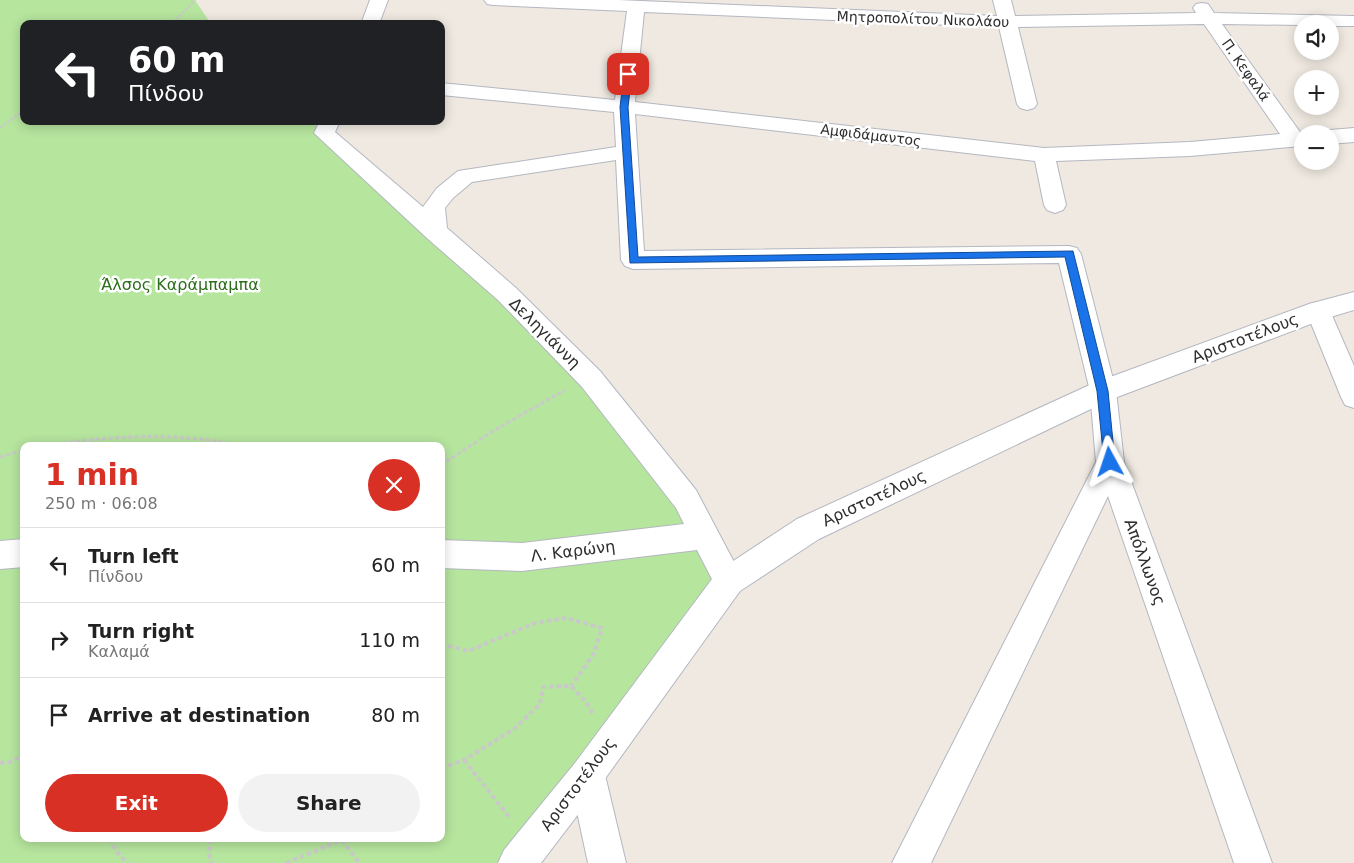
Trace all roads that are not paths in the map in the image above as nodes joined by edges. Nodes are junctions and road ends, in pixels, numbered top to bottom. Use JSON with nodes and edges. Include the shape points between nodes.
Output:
{"nodes":[{"id":1,"x":379,"y":0,"type":"edge"},
{"id":2,"x":493,"y":0,"type":"edge"},
{"id":3,"x":1002,"y":0,"type":"edge"},
{"id":4,"x":1197,"y":0,"type":"edge"},
{"id":5,"x":636,"y":7,"type":"junction"},
{"id":6,"x":1209,"y":18,"type":"junction"},
{"id":7,"x":372,"y":20,"type":"edge"},
{"id":8,"x":1354,"y":21,"type":"edge"},
{"id":9,"x":1009,"y":22,"type":"junction"},
{"id":10,"x":445,"y":89,"type":"edge"},
{"id":11,"x":1027,"y":104,"type":"dead end"},
{"id":12,"x":624,"y":107,"type":"junction"},
{"id":13,"x":328,"y":125,"type":"edge"},
{"id":14,"x":1294,"y":132,"type":"edge"},
{"id":15,"x":1354,"y":134,"type":"edge"},
{"id":16,"x":1339,"y":136,"type":"edge"},
{"id":17,"x":1294,"y":139,"type":"edge"},
{"id":18,"x":626,"y":152,"type":"junction"},
{"id":19,"x":1044,"y":155,"type":"junction"},
{"id":20,"x":1055,"y":205,"type":"dead end"},
{"id":21,"x":436,"y":233,"type":"junction"},
{"id":22,"x":1354,"y":301,"type":"edge"},
{"id":23,"x":1318,"y":310,"type":"junction"},
{"id":24,"x":1103,"y":391,"type":"junction"},
{"id":25,"x":1354,"y":397,"type":"edge"},
{"id":26,"x":1110,"y":462,"type":"junction"},
{"id":27,"x":705,"y":535,"type":"junction"},
{"id":28,"x":20,"y":554,"type":"edge"},
{"id":29,"x":445,"y":554,"type":"edge"},
{"id":30,"x":0,"y":555,"type":"edge"},
{"id":31,"x":729,"y":581,"type":"junction"},
{"id":32,"x":587,"y":775,"type":"junction"},
{"id":33,"x":524,"y":854,"type":"edge"},
{"id":34,"x":607,"y":863,"type":"edge"},
{"id":35,"x":911,"y":863,"type":"edge"},
{"id":36,"x":1253,"y":863,"type":"edge"}],
"edges":[{"from":1,"to":7,"type":"street"},
{"from":2,"to":5,"type":"street","name":"Μητροπολίτου Νικολάου"},
{"from":3,"to":9,"type":"street"},
{"from":4,"to":6,"type":"street","name":"Π. Κεφαλά"},
{"from":5,"to":9,"type":"street","name":"Μητροπολίτου Νικολάου"},
{"from":5,"to":12,"type":"street"},
{"from":6,"to":8,"type":"street","name":"Μητροπολίτου Νικολάου"},
{"from":6,"to":9,"type":"street","name":"Μητροπολίτου Νικολάου"},
{"from":6,"to":14,"type":"street","name":"Π. Κεφαλά"},
{"from":9,"to":11,"type":"street"},
{"from":10,"to":12,"type":"street","name":"Αμφιδάμαντος"},
{"from":12,"to":18,"type":"street"},
{"from":12,"to":19,"type":"street","name":"Αμφιδάμαντος"},
{"from":13,"to":21,"type":"street","name":"Δεληγιάννη","via":[[324,133]]},
{"from":15,"to":16,"type":"street"},
{"from":17,"to":19,"type":"street","name":"Αμφιδάμαντος","via":[[1190,149]]},
{"from":18,"to":21,"type":"street","via":[[466,176],[434,207]]},
{"from":18,"to":24,"type":"street","name":"Απόλλωνος","via":[[634,260],[1070,254]]},
{"from":19,"to":20,"type":"street"},
{"from":21,"to":27,"type":"street","name":"Δεληγιάννη","via":[[507,294],[591,379],[686,499]]},
{"from":22,"to":23,"type":"street","name":"Αριστοτέλους"},
{"from":23,"to":24,"type":"street","name":"Αριστοτέλους"},
{"from":23,"to":25,"type":"street"},
{"from":24,"to":26,"type":"street","name":"Απόλλωνος"},
{"from":24,"to":31,"type":"street","name":"Αριστοτέλους","via":[[808,529]]},
{"from":26,"to":35,"type":"street"},
{"from":26,"to":36,"type":"street","name":"Απόλλωνος"},
{"from":27,"to":29,"type":"street","name":"Λ. Καρώνη","via":[[522,557]]},
{"from":27,"to":31,"type":"street","name":"Δεληγιάννη"},
{"from":28,"to":30,"type":"street"},
{"from":31,"to":32,"type":"street","name":"Αριστοτέλους"},
{"from":32,"to":33,"type":"street","name":"Αριστοτέλους"},
{"from":32,"to":34,"type":"street"}]}
